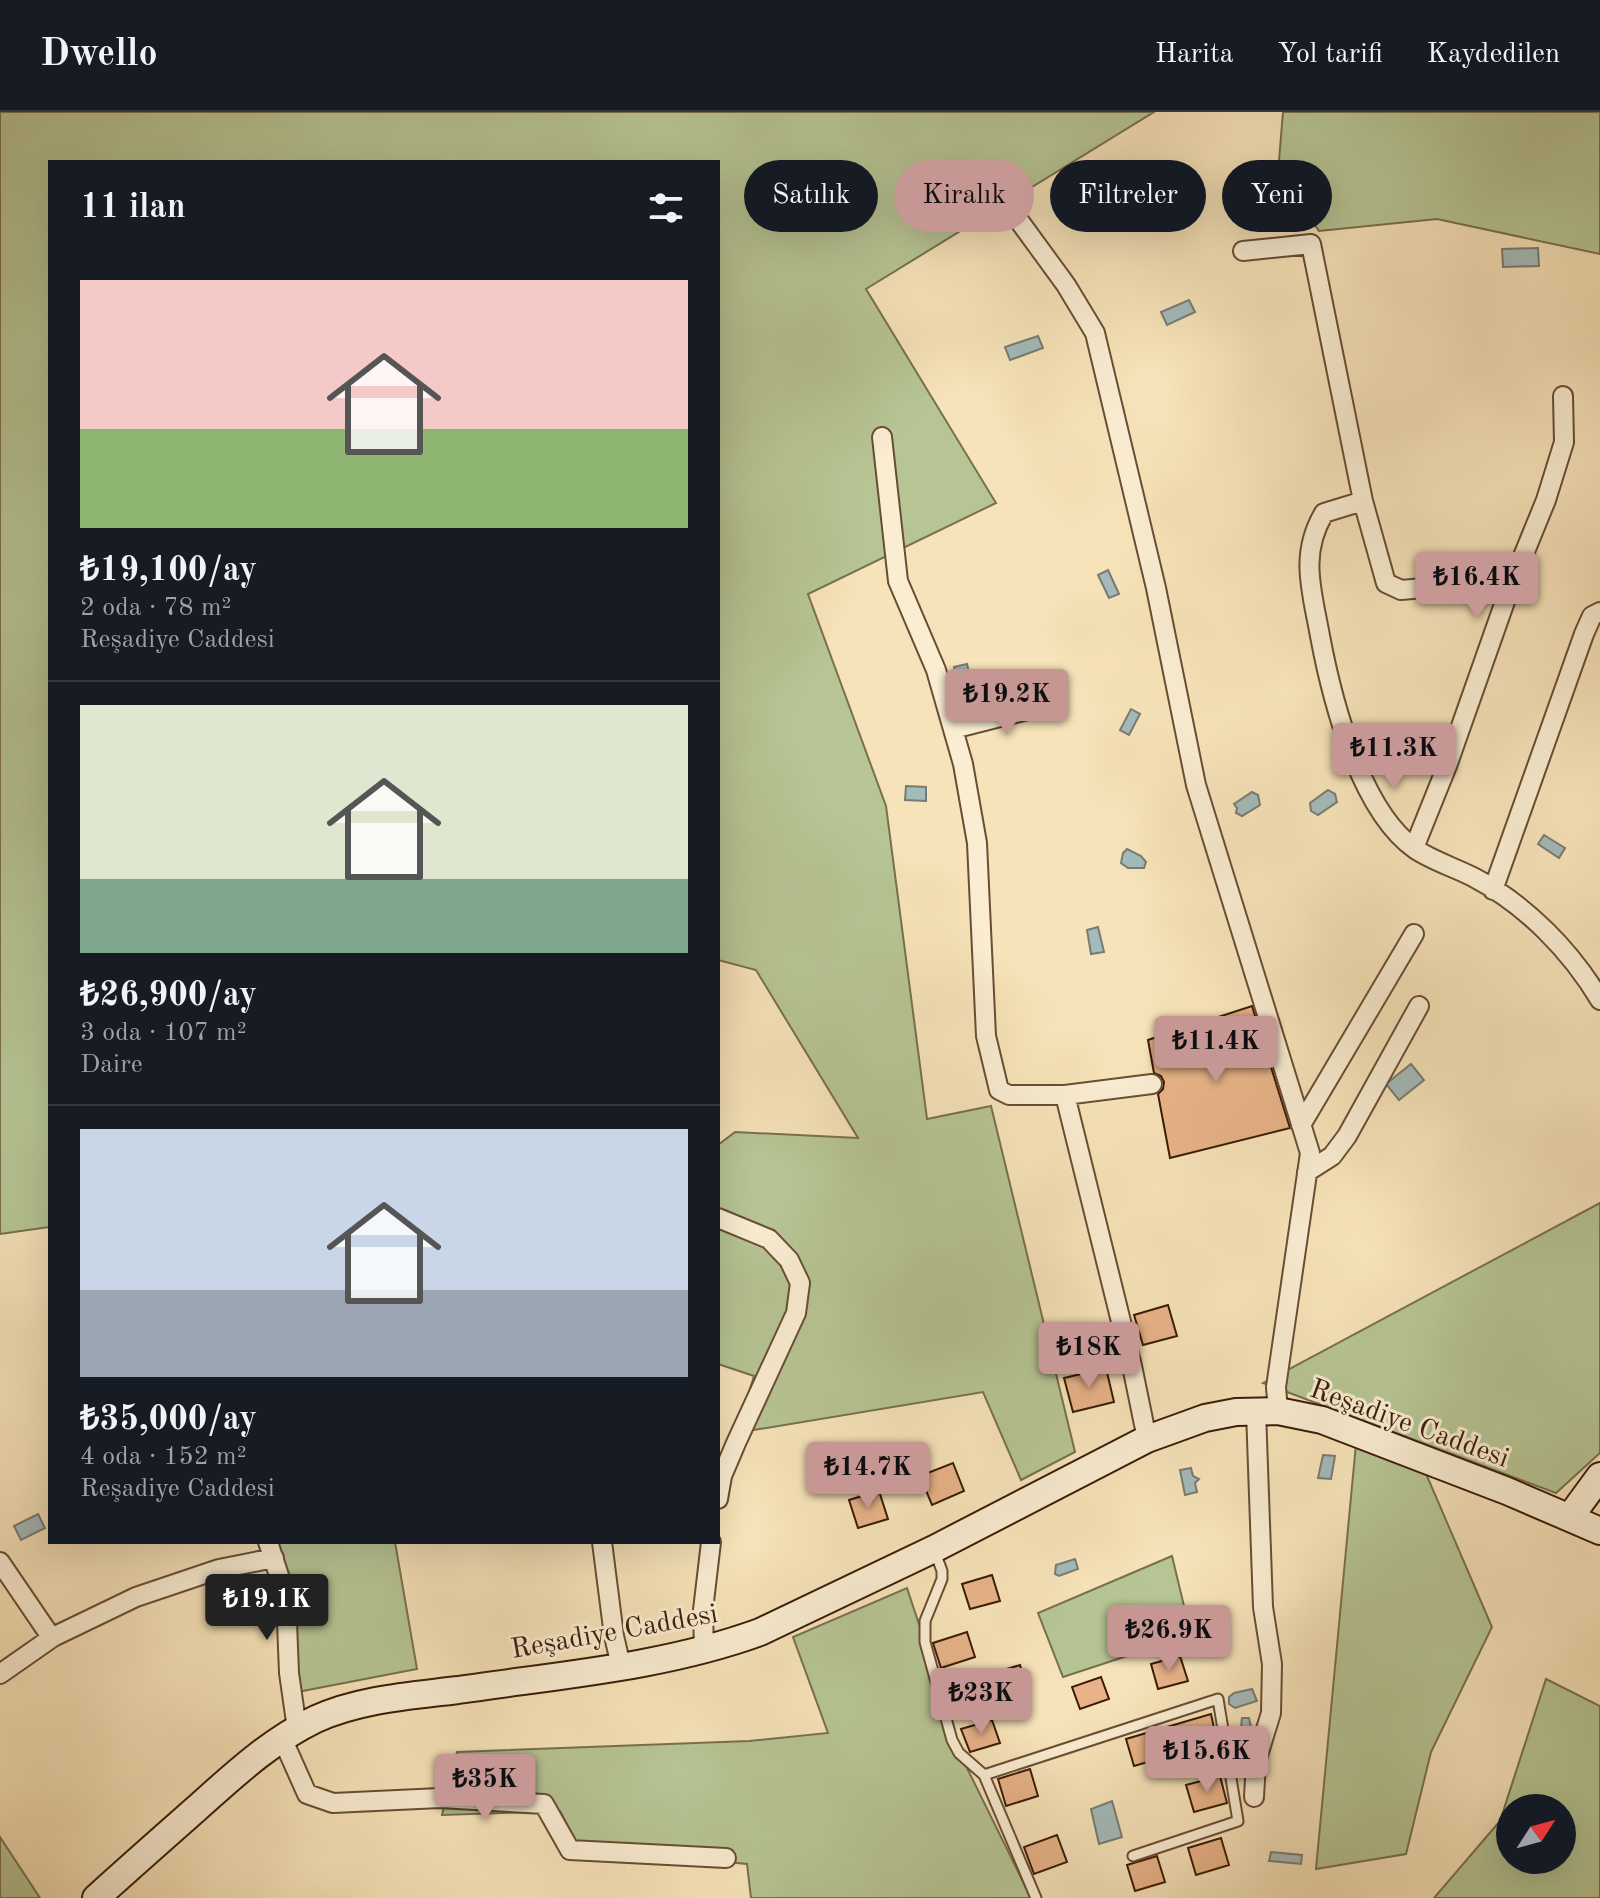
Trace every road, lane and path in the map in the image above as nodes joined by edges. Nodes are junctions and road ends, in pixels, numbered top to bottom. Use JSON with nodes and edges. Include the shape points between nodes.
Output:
{"nodes":[{"id":1,"x":1027,"y":232,"type":"edge"},
{"id":2,"x":1243,"y":251,"type":"dead end"},
{"id":3,"x":1563,"y":396,"type":"dead end"},
{"id":4,"x":882,"y":437,"type":"dead end"},
{"id":5,"x":1363,"y":501,"type":"junction"},
{"id":6,"x":1508,"y":593,"type":"junction"},
{"id":7,"x":1600,"y":612,"type":"edge"},
{"id":8,"x":1051,"y":704,"type":"dead end"},
{"id":9,"x":953,"y":729,"type":"junction"},
{"id":10,"x":1414,"y":848,"type":"junction"},
{"id":11,"x":1493,"y":890,"type":"junction"},
{"id":12,"x":1414,"y":934,"type":"dead end"},
{"id":13,"x":1598,"y":991,"type":"edge"},
{"id":14,"x":1419,"y":1006,"type":"dead end"},
{"id":15,"x":1152,"y":1084,"type":"dead end"},
{"id":16,"x":1065,"y":1095,"type":"junction"},
{"id":17,"x":1301,"y":1125,"type":"junction"},
{"id":18,"x":1307,"y":1172,"type":"junction"},
{"id":19,"x":720,"y":1219,"type":"edge"},
{"id":20,"x":1267,"y":1411,"type":"junction"},
{"id":21,"x":1147,"y":1439,"type":"junction"},
{"id":22,"x":727,"y":1440,"type":"edge"},
{"id":23,"x":1600,"y":1476,"type":"edge"},
{"id":24,"x":720,"y":1488,"type":"edge"},
{"id":25,"x":1570,"y":1517,"type":"junction"},
{"id":26,"x":1600,"y":1531,"type":"edge"},
{"id":27,"x":602,"y":1544,"type":"edge"},
{"id":28,"x":711,"y":1544,"type":"edge"},
{"id":29,"x":934,"y":1549,"type":"junction"},
{"id":30,"x":271,"y":1550,"type":"edge"},
{"id":31,"x":0,"y":1562,"type":"edge"},
{"id":32,"x":53,"y":1637,"type":"junction"},
{"id":33,"x":704,"y":1651,"type":"junction"},
{"id":34,"x":621,"y":1666,"type":"junction"},
{"id":35,"x":0,"y":1674,"type":"edge"},
{"id":36,"x":289,"y":1733,"type":"junction"},
{"id":37,"x":984,"y":1775,"type":"junction"},
{"id":38,"x":1254,"y":1797,"type":"dead end"},
{"id":39,"x":1133,"y":1856,"type":"dead end"},
{"id":40,"x":726,"y":1858,"type":"dead end"},
{"id":41,"x":96,"y":1898,"type":"edge"},
{"id":42,"x":1036,"y":1898,"type":"edge"}],
"edges":[{"from":1,"to":17,"type":"street","via":[[1095,333],[1196,785]]},
{"from":2,"to":5,"type":"street","via":[[1311,244]]},
{"from":3,"to":6,"type":"street","via":[[1564,442]]},
{"from":4,"to":9,"type":"street","via":[[898,581],[936,670]]},
{"from":5,"to":6,"type":"street","via":[[1383,576],[1391,587],[1479,583]]},
{"from":5,"to":10,"type":"street","via":[[1324,513],[1314,529],[1308,552],[1312,589],[1327,671],[1350,750],[1375,801]]},
{"from":6,"to":10,"type":"street"},
{"from":7,"to":11,"type":"street","via":[[1592,616],[1584,634]]},
{"from":8,"to":9,"type":"street"},
{"from":9,"to":16,"type":"street","via":[[977,843],[986,1036],[996,1082],[1009,1095]]},
{"from":10,"to":11,"type":"street"},
{"from":11,"to":13,"type":"street","via":[[1535,921]]},
{"from":12,"to":17,"type":"street"},
{"from":14,"to":18,"type":"street","via":[[1347,1136],[1332,1156]]},
{"from":15,"to":16,"type":"street"},
{"from":16,"to":21,"type":"street"},
{"from":17,"to":18,"type":"street","via":[[1310,1153]]},
{"from":18,"to":20,"type":"street","via":[[1276,1387]]},
{"from":19,"to":22,"type":"street","via":[[769,1239],[789,1260],[800,1283],[796,1313]]},
{"from":20,"to":21,"type":"street","name":"Reşadiye Caddesi","via":[[1205,1418]]},
{"from":20,"to":25,"type":"street","name":"Reşadiye Caddesi","via":[[1322,1420]]},
{"from":20,"to":38,"type":"street","via":[[1263,1607],[1272,1664],[1271,1713],[1256,1762]]},
{"from":21,"to":29,"type":"street","name":"Reşadiye Caddesi"},
{"from":22,"to":24,"type":"street"},
{"from":23,"to":25,"type":"street"},
{"from":25,"to":26,"type":"street","name":"Reşadiye Caddesi"},
{"from":27,"to":34,"type":"street"},
{"from":28,"to":33,"type":"street"},
{"from":29,"to":33,"type":"street","name":"Reşadiye Caddesi","via":[[760,1632]]},
{"from":29,"to":37,"type":"lane","via":[[942,1579],[925,1621],[925,1642],[952,1740]]},
{"from":30,"to":32,"type":"street","via":[[136,1597]]},
{"from":30,"to":36,"type":"street","via":[[286,1597]]},
{"from":31,"to":32,"type":"street"},
{"from":32,"to":35,"type":"street"},
{"from":33,"to":34,"type":"street","name":"Reşadiye Caddesi"},
{"from":34,"to":36,"type":"street","name":"Reşadiye Caddesi","via":[[369,1702]]},
{"from":36,"to":40,"type":"street","via":[[307,1794],[333,1803],[440,1798],[544,1804],[570,1850]]},
{"from":36,"to":41,"type":"street","name":"Reşadiye Caddesi","via":[[246,1764]]},
{"from":37,"to":39,"type":"lane","via":[[1218,1699],[1238,1821]]},
{"from":37,"to":42,"type":"lane"}]}
